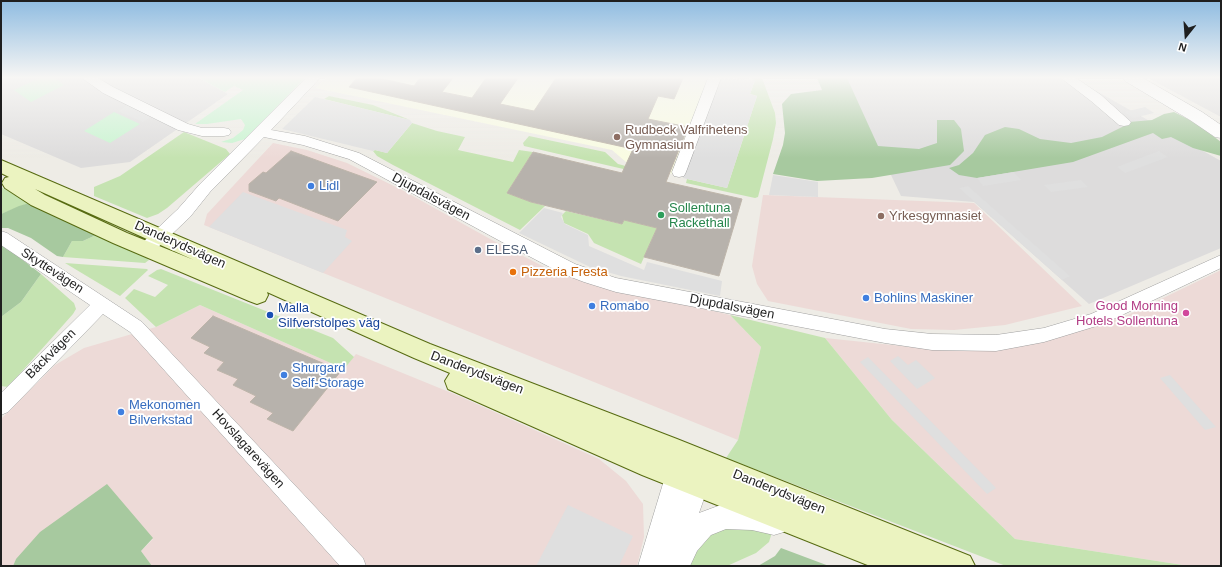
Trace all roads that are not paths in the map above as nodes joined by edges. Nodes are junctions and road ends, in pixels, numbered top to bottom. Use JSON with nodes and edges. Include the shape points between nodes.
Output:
{"nodes":[{"id":1,"x":137,"y":104,"type":"edge"},
{"id":2,"x":288,"y":104,"type":"edge"},
{"id":3,"x":705,"y":104,"type":"edge"},
{"id":4,"x":1104,"y":104,"type":"edge"},
{"id":5,"x":1176,"y":104,"type":"edge"},
{"id":6,"x":1124,"y":122,"type":"dead end"},
{"id":7,"x":224,"y":132,"type":"dead end"},
{"id":8,"x":260,"y":132,"type":"junction"},
{"id":9,"x":1221,"y":133,"type":"edge"},
{"id":10,"x":1,"y":166,"type":"edge"},
{"id":11,"x":679,"y":172,"type":"dead end"},
{"id":12,"x":1,"y":174,"type":"edge"},
{"id":13,"x":1,"y":237,"type":"edge"},
{"id":14,"x":148,"y":240,"type":"junction"},
{"id":15,"x":1221,"y":261,"type":"edge"},
{"id":16,"x":103,"y":304,"type":"junction"},
{"id":17,"x":1,"y":406,"type":"edge"},
{"id":18,"x":668,"y":448,"type":"junction"},
{"id":19,"x":689,"y":478,"type":"junction"},
{"id":20,"x":778,"y":492,"type":"junction"},
{"id":21,"x":832,"y":537,"type":"junction"},
{"id":22,"x":354,"y":566,"type":"edge"},
{"id":23,"x":652,"y":566,"type":"edge"},
{"id":24,"x":666,"y":566,"type":"edge"},
{"id":25,"x":676,"y":566,"type":"edge"},
{"id":26,"x":907,"y":566,"type":"edge"},
{"id":27,"x":960,"y":566,"type":"edge"}],
"edges":[{"from":1,"to":7,"type":"street","via":[[183,127],[202,132]]},
{"from":2,"to":8,"type":"street"},
{"from":3,"to":11,"type":"street"},
{"from":4,"to":6,"type":"street"},
{"from":5,"to":9,"type":"street"},
{"from":8,"to":14,"type":"street","via":[[184,213]]},
{"from":8,"to":15,"type":"street","name":"Djupdalsvägen","via":[[305,141],[354,156],[547,258],[590,277],[616,285],[885,336],[932,342],[996,343],[1044,335],[1096,319]]},
{"from":10,"to":14,"type":"main road","name":"Danderydsvägen"},
{"from":12,"to":14,"type":"main road","name":"Danderydsvägen","via":[[38,200]]},
{"from":13,"to":16,"type":"street","name":"Skyttevägen"},
{"from":14,"to":18,"type":"main road","name":"Danderydsvägen"},
{"from":14,"to":19,"type":"main road","name":"Danderydsvägen","via":[[515,406]]},
{"from":16,"to":17,"type":"street","name":"Bäckvägen"},
{"from":16,"to":22,"type":"street","name":"Hovslagarevägen","via":[[136,327]]},
{"from":18,"to":19,"type":"main road"},
{"from":18,"to":20,"type":"main road","name":"Danderydsvägen"},
{"from":19,"to":20,"type":"main road"},
{"from":19,"to":21,"type":"main road","name":"Danderydsvägen"},
{"from":19,"to":23,"type":"street"},
{"from":19,"to":24,"type":"street"},
{"from":20,"to":27,"type":"main road","name":"Danderydsvägen"},
{"from":21,"to":25,"type":"street","via":[[752,517],[726,516],[702,525],[687,541]]},
{"from":21,"to":26,"type":"main road","name":"Danderydsvägen"}]}
